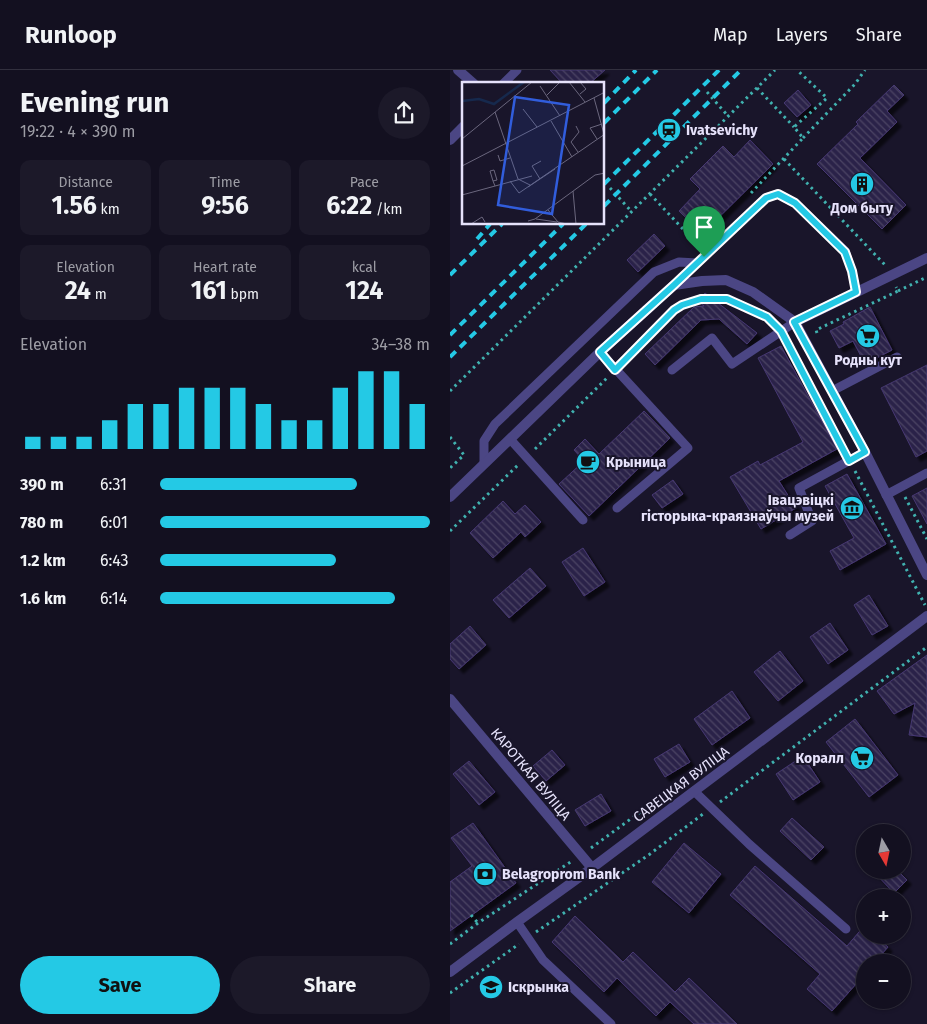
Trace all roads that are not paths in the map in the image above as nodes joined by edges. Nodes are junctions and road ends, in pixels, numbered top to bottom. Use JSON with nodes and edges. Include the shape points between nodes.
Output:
{"nodes":[{"id":1,"x":458,"y":70,"type":"edge"},
{"id":2,"x":517,"y":70,"type":"edge"},
{"id":3,"x":472,"y":82,"type":"edge"},
{"id":4,"x":505,"y":82,"type":"edge"},
{"id":5,"x":462,"y":128,"type":"edge"},
{"id":6,"x":450,"y":140,"type":"edge"},
{"id":7,"x":927,"y":258,"type":"edge"},
{"id":8,"x":700,"y":260,"type":"junction"},
{"id":9,"x":674,"y":285,"type":"junction"},
{"id":10,"x":856,"y":292,"type":"junction"},
{"id":11,"x":794,"y":322,"type":"junction"},
{"id":12,"x":600,"y":352,"type":"junction"},
{"id":13,"x":897,"y":357,"type":"dead end"},
{"id":14,"x":672,"y":370,"type":"dead end"},
{"id":15,"x":832,"y":392,"type":"junction"},
{"id":16,"x":510,"y":439,"type":"junction"},
{"id":17,"x":865,"y":452,"type":"junction"},
{"id":18,"x":484,"y":464,"type":"junction"},
{"id":19,"x":927,"y":473,"type":"edge"},
{"id":20,"x":886,"y":495,"type":"junction"},
{"id":21,"x":450,"y":497,"type":"edge"},
{"id":22,"x":617,"y":508,"type":"dead end"},
{"id":23,"x":583,"y":520,"type":"dead end"},
{"id":24,"x":790,"y":535,"type":"dead end"},
{"id":25,"x":927,"y":575,"type":"edge"},
{"id":26,"x":927,"y":608,"type":"edge"},
{"id":27,"x":450,"y":698,"type":"edge"},
{"id":28,"x":694,"y":791,"type":"junction"},
{"id":29,"x":592,"y":868,"type":"junction"},
{"id":30,"x":517,"y":922,"type":"junction"},
{"id":31,"x":846,"y":929,"type":"dead end"},
{"id":32,"x":450,"y":972,"type":"edge"},
{"id":33,"x":611,"y":1024,"type":"edge"}],
"edges":[{"from":1,"to":3,"type":"street"},
{"from":2,"to":4,"type":"lane"},
{"from":5,"to":6,"type":"street"},
{"from":7,"to":10,"type":"street"},
{"from":8,"to":9,"type":"lane"},
{"from":8,"to":10,"type":"lane","via":[[766,198],[778,194],[795,203],[845,252]]},
{"from":8,"to":18,"type":"lane","via":[[679,262],[654,272],[495,424],[484,441]]},
{"from":9,"to":11,"type":"street","via":[[726,280],[753,292]]},
{"from":9,"to":12,"type":"street"},
{"from":10,"to":11,"type":"street"},
{"from":11,"to":14,"type":"lane","via":[[732,364],[712,338]]},
{"from":11,"to":15,"type":"street"},
{"from":12,"to":16,"type":"street"},
{"from":12,"to":22,"type":"lane","via":[[688,448]]},
{"from":13,"to":15,"type":"lane"},
{"from":15,"to":17,"type":"street"},
{"from":16,"to":18,"type":"street"},
{"from":16,"to":23,"type":"lane"},
{"from":17,"to":20,"type":"street"},
{"from":17,"to":24,"type":"lane","via":[[799,488],[812,521]]},
{"from":18,"to":21,"type":"street"},
{"from":19,"to":20,"type":"lane"},
{"from":20,"to":25,"type":"street"},
{"from":26,"to":28,"type":"street","name":"САВЕЦКАЯ ВУЛІЦА"},
{"from":27,"to":29,"type":"street","name":"КАРОТКАЯ ВУЛІЦА"},
{"from":28,"to":29,"type":"street","name":"САВЕЦКАЯ ВУЛІЦА"},
{"from":28,"to":31,"type":"lane"},
{"from":29,"to":30,"type":"street","name":"САВЕЦКАЯ ВУЛІЦА"},
{"from":30,"to":32,"type":"street","name":"САВЕЦКАЯ ВУЛІЦА"},
{"from":30,"to":33,"type":"lane","via":[[543,960]]}]}
